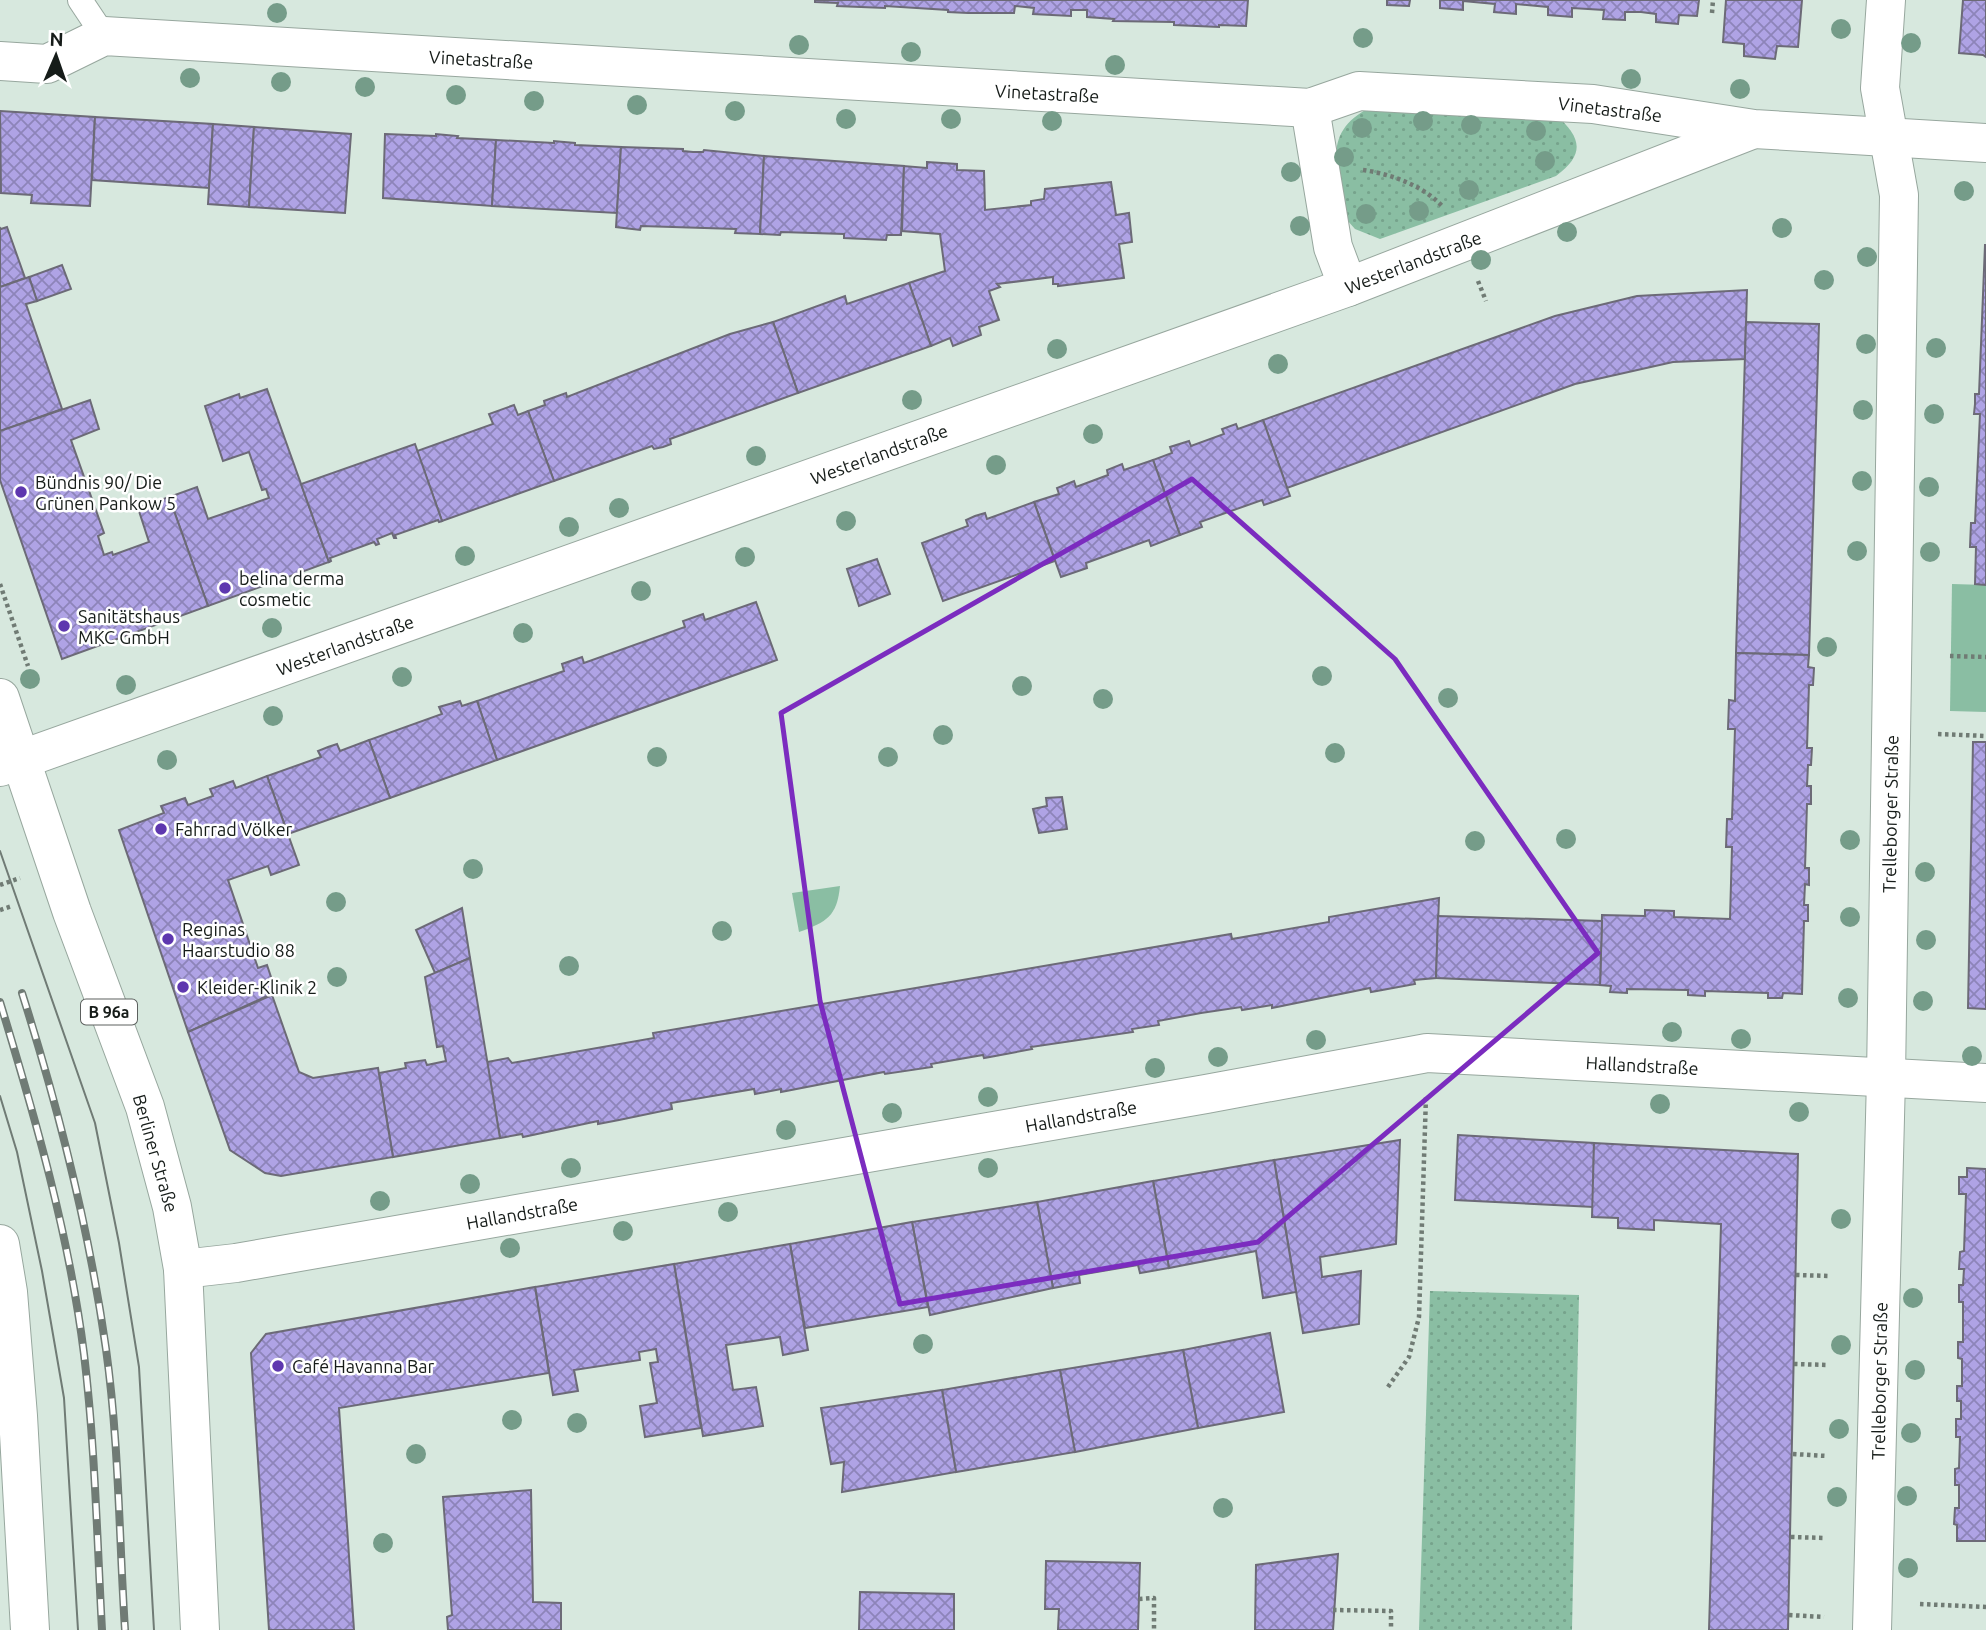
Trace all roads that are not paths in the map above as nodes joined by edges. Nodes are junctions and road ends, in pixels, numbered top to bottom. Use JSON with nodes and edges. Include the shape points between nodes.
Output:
{"nodes":[{"id":1,"x":80,"y":0,"type":"edge"},
{"id":2,"x":1886,"y":0,"type":"edge"},
{"id":3,"x":104,"y":36,"type":"junction"},
{"id":4,"x":0,"y":61,"type":"edge"},
{"id":5,"x":1310,"y":108,"type":"junction"},
{"id":6,"x":1754,"y":129,"type":"junction"},
{"id":7,"x":1887,"y":136,"type":"junction"},
{"id":8,"x":1986,"y":143,"type":"edge"},
{"id":9,"x":1348,"y":287,"type":"junction"},
{"id":10,"x":0,"y":698,"type":"edge"},
{"id":11,"x":10,"y":763,"type":"edge"},
{"id":12,"x":1886,"y":1078,"type":"junction"},
{"id":13,"x":1986,"y":1083,"type":"edge"},
{"id":14,"x":0,"y":1244,"type":"edge"},
{"id":15,"x":183,"y":1269,"type":"junction"},
{"id":16,"x":30,"y":1630,"type":"edge"},
{"id":17,"x":200,"y":1630,"type":"edge"},
{"id":18,"x":1872,"y":1630,"type":"edge"}],
"edges":[{"from":1,"to":3,"type":"lane"},
{"from":2,"to":7,"type":"street","name":"Trelleborger Straße","via":[[1880,88]]},
{"from":3,"to":4,"type":"street","name":"Vinetastraße","via":[[47,64]]},
{"from":3,"to":5,"type":"street","name":"Vinetastraße"},
{"from":5,"to":6,"type":"street","name":"Vinetastraße","via":[[1359,91],[1592,104]]},
{"from":5,"to":9,"type":"street","via":[[1333,247]]},
{"from":6,"to":7,"type":"street","name":"Vinetastraße"},
{"from":6,"to":9,"type":"street","name":"Westerlandstraße"},
{"from":7,"to":8,"type":"street","name":"Vinetastraße"},
{"from":7,"to":12,"type":"street","name":"Trelleborger Straße","via":[[1899,195]]},
{"from":9,"to":11,"type":"street","name":"Westerlandstraße"},
{"from":10,"to":11,"type":"street","name":"Berliner Straße","number":"B 96a"},
{"from":11,"to":15,"type":"street","name":"Berliner Straße","number":"B 96a","via":[[145,1107]]},
{"from":12,"to":13,"type":"street","name":"Hallandstraße"},
{"from":12,"to":15,"type":"street","name":"Hallandstraße","via":[[1427,1053]]},
{"from":12,"to":18,"type":"street","name":"Trelleborger Straße"},
{"from":14,"to":16,"type":"street","via":[[8,1292]]},
{"from":15,"to":17,"type":"street","name":"Berliner Straße","number":"B 96a"}]}
